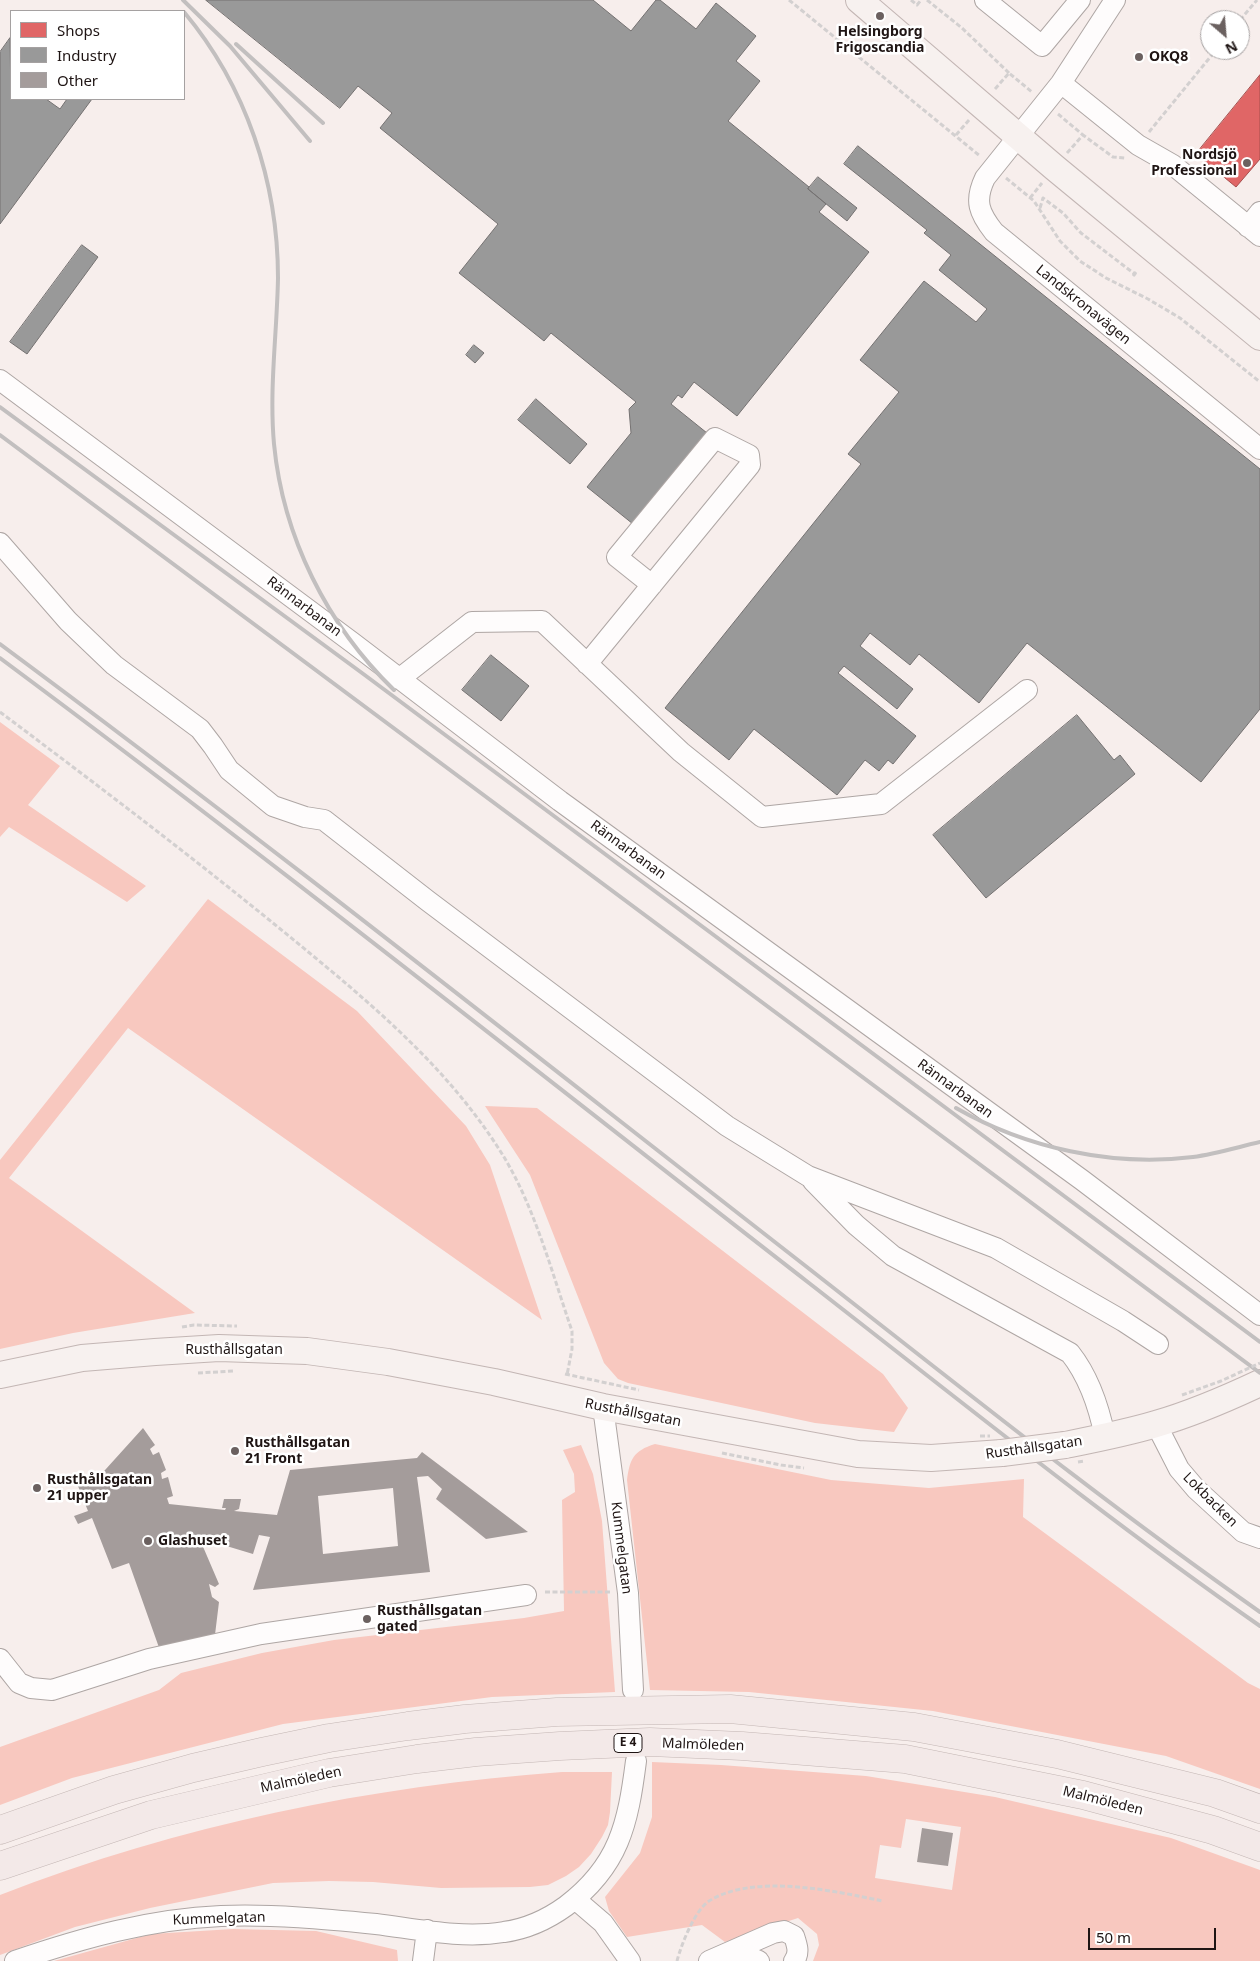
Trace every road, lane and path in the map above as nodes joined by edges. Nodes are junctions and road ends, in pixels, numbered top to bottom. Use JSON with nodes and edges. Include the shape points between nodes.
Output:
{"nodes":[{"id":1,"x":789,"y":0,"type":"edge"},
{"id":2,"x":859,"y":0,"type":"edge"},
{"id":3,"x":911,"y":0,"type":"edge"},
{"id":4,"x":921,"y":0,"type":"edge"},
{"id":5,"x":928,"y":0,"type":"edge"},
{"id":6,"x":985,"y":0,"type":"edge"},
{"id":7,"x":1080,"y":0,"type":"edge"},
{"id":8,"x":1115,"y":0,"type":"edge"},
{"id":9,"x":1256,"y":0,"type":"edge"},
{"id":10,"x":1248,"y":10,"type":"edge"},
{"id":11,"x":1008,"y":73,"type":"junction"},
{"id":12,"x":1062,"y":83,"type":"junction"},
{"id":13,"x":1045,"y":103,"type":"junction"},
{"id":14,"x":982,"y":104,"type":"junction"},
{"id":15,"x":956,"y":135,"type":"junction"},
{"id":16,"x":1083,"y":135,"type":"dead end"},
{"id":17,"x":1019,"y":136,"type":"junction"},
{"id":18,"x":993,"y":168,"type":"junction"},
{"id":19,"x":1040,"y":209,"type":"junction"},
{"id":20,"x":1256,"y":225,"type":"edge"},
{"id":21,"x":1135,"y":274,"type":"dead end"},
{"id":22,"x":1260,"y":337,"type":"edge"},
{"id":23,"x":0,"y":380,"type":"edge"},
{"id":24,"x":1260,"y":382,"type":"edge"},
{"id":25,"x":1260,"y":449,"type":"edge"},
{"id":26,"x":0,"y":543,"type":"edge"},
{"id":27,"x":652,"y":585,"type":"junction"},
{"id":28,"x":587,"y":664,"type":"junction"},
{"id":29,"x":399,"y":679,"type":"junction"},
{"id":30,"x":1027,"y":690,"type":"dead end"},
{"id":31,"x":0,"y":712,"type":"edge"},
{"id":32,"x":808,"y":1176,"type":"junction"},
{"id":33,"x":1260,"y":1315,"type":"edge"},
{"id":34,"x":1158,"y":1344,"type":"dead end"},
{"id":35,"x":1260,"y":1364,"type":"edge"},
{"id":36,"x":240,"y":1370,"type":"dead end"},
{"id":37,"x":189,"y":1373,"type":"dead end"},
{"id":38,"x":0,"y":1375,"type":"edge"},
{"id":39,"x":1260,"y":1383,"type":"edge"},
{"id":40,"x":561,"y":1398,"type":"junction"},
{"id":41,"x":1187,"y":1403,"type":"junction"},
{"id":42,"x":603,"y":1407,"type":"junction"},
{"id":43,"x":1156,"y":1424,"type":"junction"},
{"id":44,"x":1106,"y":1437,"type":"junction"},
{"id":45,"x":713,"y":1451,"type":"dead end"},
{"id":46,"x":809,"y":1468,"type":"dead end"},
{"id":47,"x":1260,"y":1538,"type":"edge"},
{"id":48,"x":628,"y":1593,"type":"junction"},
{"id":49,"x":535,"y":1594,"type":"joint"},
{"id":50,"x":0,"y":1659,"type":"edge"},
{"id":51,"x":633,"y":1690,"type":"dead end"},
{"id":52,"x":636,"y":1761,"type":"dead end"},
{"id":53,"x":1260,"y":1809,"type":"edge"},
{"id":54,"x":0,"y":1830,"type":"edge"},
{"id":55,"x":1260,"y":1847,"type":"edge"},
{"id":56,"x":0,"y":1866,"type":"edge"},
{"id":57,"x":575,"y":1898,"type":"junction"},
{"id":58,"x":882,"y":1900,"type":"dead end"},
{"id":59,"x":427,"y":1930,"type":"junction"},
{"id":60,"x":736,"y":1950,"type":"junction"},
{"id":61,"x":15,"y":1961,"type":"edge"},
{"id":62,"x":422,"y":1961,"type":"edge"},
{"id":63,"x":630,"y":1961,"type":"edge"},
{"id":64,"x":677,"y":1961,"type":"edge"},
{"id":65,"x":709,"y":1961,"type":"edge"},
{"id":66,"x":759,"y":1961,"type":"edge"},
{"id":67,"x":794,"y":1961,"type":"edge"}],
"edges":[{"from":1,"to":15,"type":"path"},
{"from":2,"to":14,"type":"main road"},
{"from":3,"to":4,"type":"path","via":[[917,5]]},
{"from":5,"to":11,"type":"path"},
{"from":6,"to":7,"type":"street","via":[[1042,46]]},
{"from":8,"to":12,"type":"street","name":"Landskronavägen"},
{"from":9,"to":10,"type":"path"},
{"from":11,"to":13,"type":"path"},
{"from":11,"to":14,"type":"path"},
{"from":12,"to":13,"type":"street","name":"Landskronavägen"},
{"from":12,"to":20,"type":"street","via":[[1138,145],[1173,165]]},
{"from":13,"to":16,"type":"path"},
{"from":13,"to":17,"type":"street","name":"Landskronavägen"},
{"from":14,"to":15,"type":"path"},
{"from":14,"to":17,"type":"main road"},
{"from":15,"to":18,"type":"path"},
{"from":17,"to":18,"type":"street","name":"Landskronavägen"},
{"from":17,"to":22,"type":"main road"},
{"from":18,"to":19,"type":"path"},
{"from":18,"to":25,"type":"street","name":"Landskronavägen","via":[[980,188],[978,198],[980,211],[994,232]]},
{"from":19,"to":21,"type":"path","via":[[1043,198],[1063,213],[1081,233]]},
{"from":19,"to":24,"type":"path","via":[[1060,241],[1080,261],[1180,318]]},
{"from":23,"to":29,"type":"street","name":"Rännarbanan"},
{"from":26,"to":32,"type":"street","via":[[68,621],[114,665],[200,729],[229,770],[273,806],[324,820],[727,1126]]},
{"from":27,"to":27,"type":"street","via":[[617,557],[715,438],[749,455],[750,465]]},
{"from":27,"to":28,"type":"street"},
{"from":28,"to":29,"type":"street","via":[[542,622],[472,622]]},
{"from":28,"to":30,"type":"street","via":[[681,752],[762,817],[881,804]]},
{"from":29,"to":33,"type":"street","name":"Rännarbanan","via":[[560,801],[1082,1180]]},
{"from":31,"to":40,"type":"path","via":[[154,829],[352,987],[417,1048],[462,1097],[498,1147],[522,1192],[572,1330],[572,1349]]},
{"from":32,"to":34,"type":"street","via":[[996,1248]]},
{"from":32,"to":44,"type":"street","via":[[856,1225],[893,1256],[1070,1353],[1080,1366],[1094,1398]]},
{"from":35,"to":41,"type":"path","bridge":true,"via":[[1221,1381]]},
{"from":36,"to":37,"type":"path"},
{"from":38,"to":40,"type":"main road","name":"Rusthållsgatan","via":[[82,1358],[202,1348],[252,1348],[307,1351],[388,1362]]},
{"from":39,"to":41,"type":"main road","name":"Rusthållsgatan"},
{"from":40,"to":42,"type":"main road","name":"Rusthållsgatan"},
{"from":41,"to":43,"type":"main road","name":"Rusthållsgatan"},
{"from":42,"to":44,"type":"main road","name":"Rusthållsgatan","bridge":true,"via":[[858,1454],[931,1458],[1002,1453]]},
{"from":42,"to":48,"type":"street","name":"Kummelgatan"},
{"from":43,"to":44,"type":"main road","name":"Rusthållsgatan"},
{"from":43,"to":47,"type":"street","name":"Lokbacken","via":[[1179,1469],[1196,1489],[1242,1532]]},
{"from":45,"to":46,"type":"path"},
{"from":48,"to":49,"type":"path"},
{"from":48,"to":51,"type":"street","name":"Kummelgatan"},
{"from":49,"to":50,"type":"street","via":[[262,1634],[162,1656],[52,1690],[19,1683]]},
{"from":52,"to":57,"type":"street","name":"Kummelgatan","via":[[631,1798],[619,1841],[599,1876]]},
{"from":53,"to":54,"type":"highway","via":[[1215,1793],[1057,1754],[914,1727],[730,1709],[586,1711],[466,1719],[329,1738],[202,1766],[123,1788]]},
{"from":55,"to":56,"type":"highway","name":"Malmöleden","number":"E 4","via":[[1213,1830],[1083,1795],[905,1758],[650,1742],[476,1752],[329,1773],[151,1815]]},
{"from":57,"to":59,"type":"street","name":"Kummelgatan","via":[[523,1928],[482,1934]]},
{"from":57,"to":63,"type":"street","via":[[603,1923]]},
{"from":58,"to":64,"type":"path","via":[[812,1888],[757,1887],[731,1891],[708,1901],[681,1945]]},
{"from":59,"to":61,"type":"street","name":"Kummelgatan","via":[[319,1918],[221,1916],[156,1922],[108,1932]]},
{"from":59,"to":62,"type":"street"},
{"from":60,"to":65,"type":"street"},
{"from":60,"to":66,"type":"street"},
{"from":60,"to":67,"type":"street","via":[[784,1931],[794,1936],[797,1944],[798,1954]]}]}
